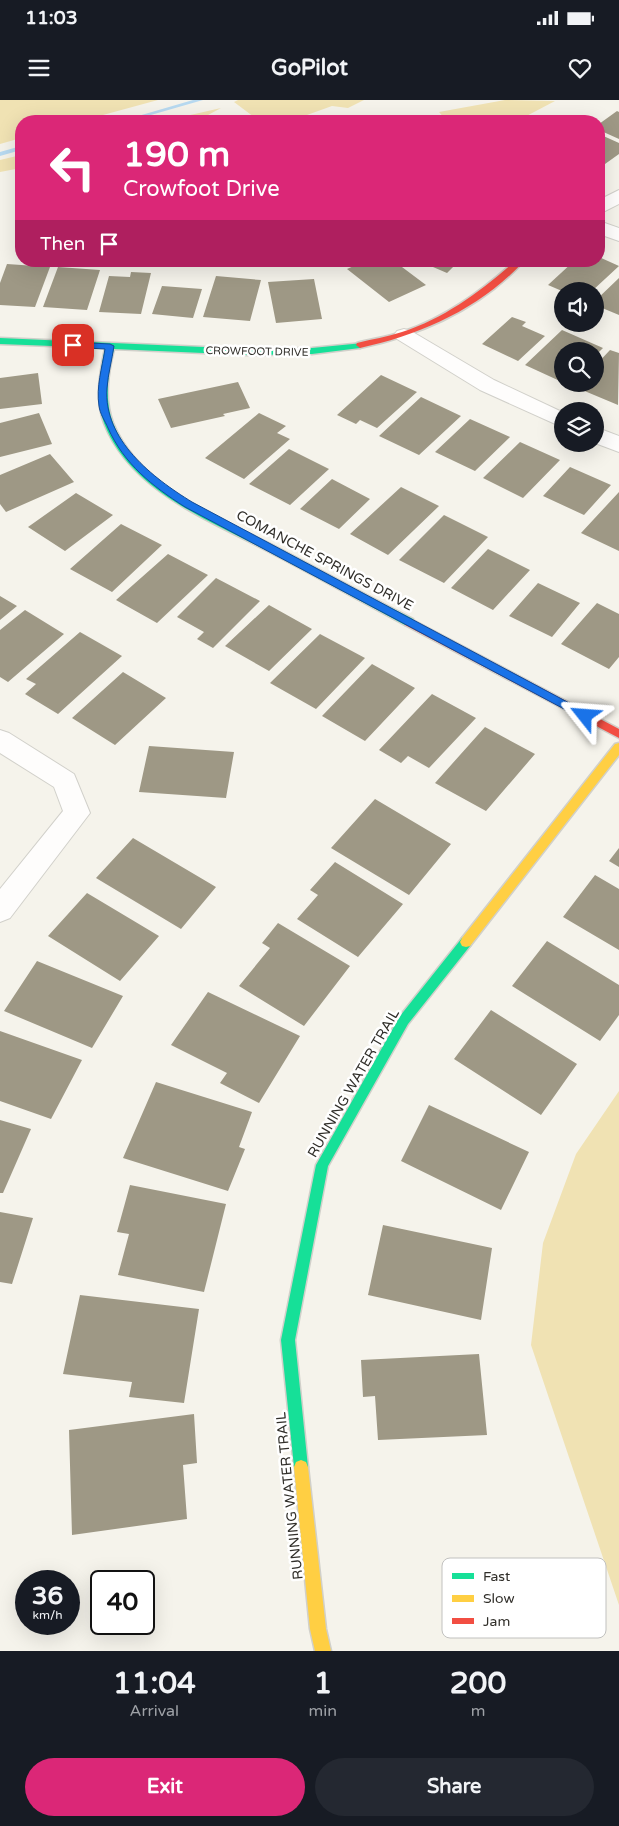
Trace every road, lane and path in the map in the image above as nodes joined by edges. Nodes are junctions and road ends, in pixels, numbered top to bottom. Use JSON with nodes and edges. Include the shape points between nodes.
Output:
{"nodes":[{"id":1,"x":619,"y":196,"type":"edge"},
{"id":2,"x":605,"y":204,"type":"edge"},
{"id":3,"x":605,"y":229,"type":"edge"},
{"id":4,"x":619,"y":234,"type":"edge"},
{"id":5,"x":514,"y":267,"type":"edge"},
{"id":6,"x":404,"y":335,"type":"junction"},
{"id":7,"x":0,"y":341,"type":"edge"},
{"id":8,"x":110,"y":346,"type":"junction"},
{"id":9,"x":554,"y":416,"type":"edge"},
{"id":10,"x":604,"y":438,"type":"edge"},
{"id":11,"x":619,"y":445,"type":"edge"},
{"id":12,"x":619,"y":734,"type":"edge"},
{"id":13,"x":0,"y":740,"type":"edge"},
{"id":14,"x":619,"y":747,"type":"edge"},
{"id":15,"x":0,"y":910,"type":"edge"},
{"id":16,"x":323,"y":1651,"type":"edge"}],
"edges":[{"from":1,"to":2,"type":"street"},
{"from":3,"to":4,"type":"street"},
{"from":5,"to":6,"type":"street","name":"CROWFOOT DRIVE","via":[[459,310]]},
{"from":6,"to":8,"type":"street","name":"CROWFOOT DRIVE","via":[[339,349],[307,352]]},
{"from":6,"to":9,"type":"street","via":[[487,386]]},
{"from":7,"to":8,"type":"street","name":"CROWFOOT DRIVE"},
{"from":8,"to":12,"type":"street","name":"COMANCHE SPRINGS DRIVE","via":[[102,388],[104,409],[130,459],[165,490]]},
{"from":10,"to":11,"type":"street"},
{"from":13,"to":15,"type":"street","via":[[65,781],[77,813]]},
{"from":14,"to":16,"type":"street","name":"RUNNING WATER TRAIL","via":[[404,1020],[322,1165],[288,1340],[318,1629]]}]}
